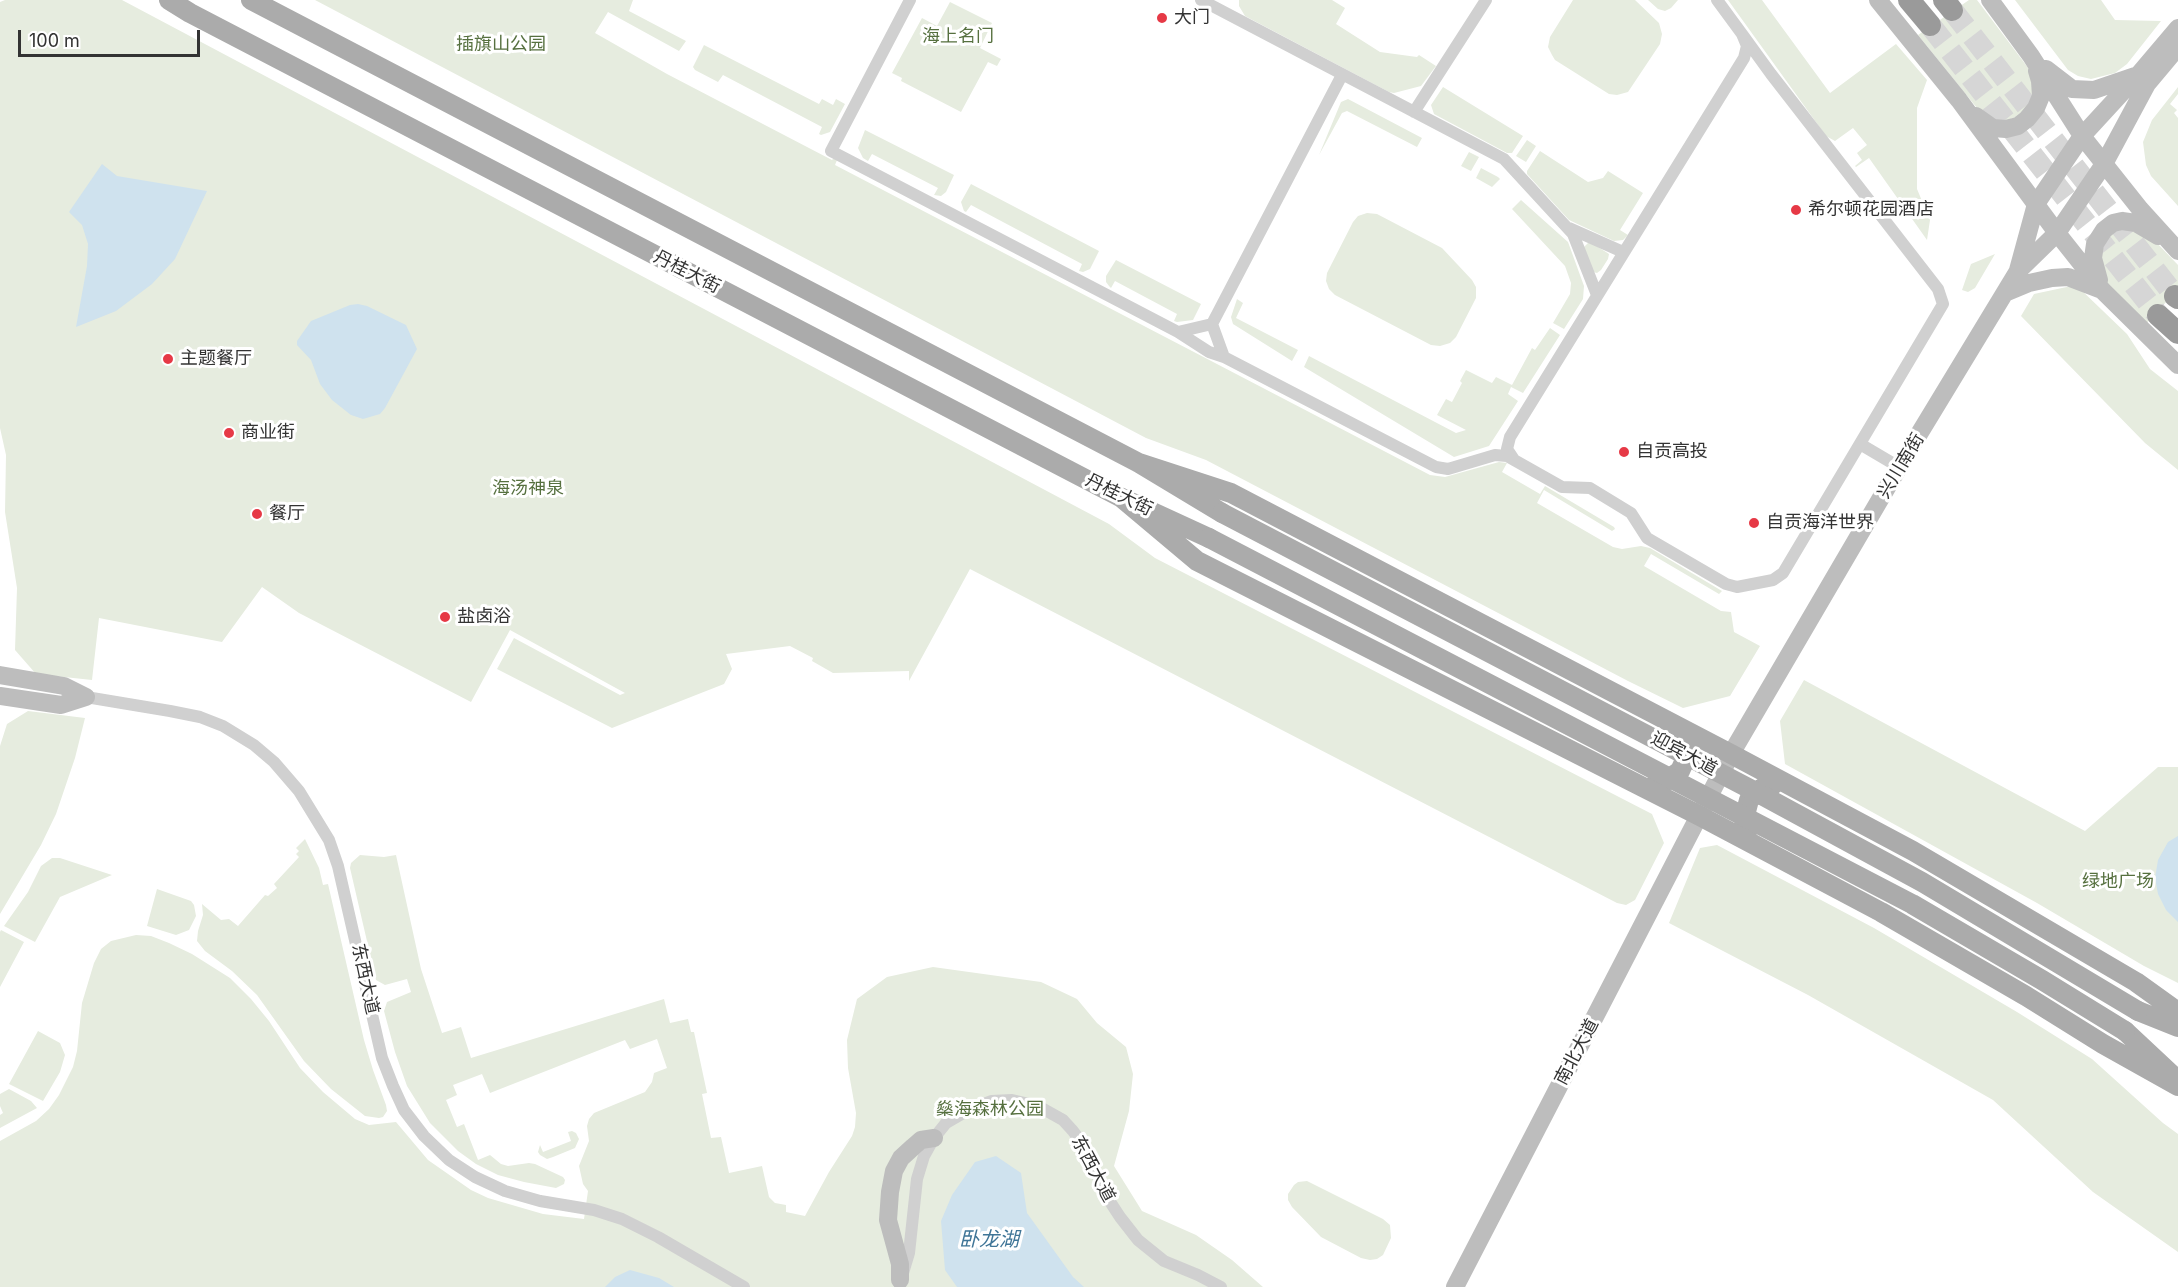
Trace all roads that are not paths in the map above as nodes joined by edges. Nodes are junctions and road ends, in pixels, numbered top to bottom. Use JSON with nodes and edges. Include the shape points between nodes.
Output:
{"nodes":[{"id":1,"x":169,"y":0,"type":"edge"},
{"id":2,"x":251,"y":0,"type":"edge"},
{"id":3,"x":910,"y":0,"type":"edge"},
{"id":4,"x":1201,"y":0,"type":"edge"},
{"id":5,"x":1486,"y":0,"type":"edge"},
{"id":6,"x":1717,"y":0,"type":"edge"},
{"id":7,"x":1878,"y":0,"type":"edge"},
{"id":8,"x":1909,"y":0,"type":"edge"},
{"id":9,"x":1990,"y":0,"type":"edge"},
{"id":10,"x":1930,"y":24,"type":"tunnel mouth"},
{"id":11,"x":2178,"y":28,"type":"edge"},
{"id":12,"x":1742,"y":34,"type":"junction"},
{"id":13,"x":2178,"y":47,"type":"edge"},
{"id":14,"x":2031,"y":56,"type":"junction"},
{"id":15,"x":2139,"y":74,"type":"junction"},
{"id":16,"x":1342,"y":75,"type":"junction"},
{"id":17,"x":1959,"y":100,"type":"junction"},
{"id":18,"x":1414,"y":112,"type":"junction"},
{"id":19,"x":2082,"y":136,"type":"junction"},
{"id":20,"x":2104,"y":164,"type":"junction"},
{"id":21,"x":2036,"y":204,"type":"junction"},
{"id":22,"x":1568,"y":227,"type":"junction"},
{"id":23,"x":2056,"y":233,"type":"junction"},
{"id":24,"x":2178,"y":251,"type":"edge"},
{"id":25,"x":1623,"y":252,"type":"junction"},
{"id":26,"x":2018,"y":271,"type":"junction"},
{"id":27,"x":2103,"y":291,"type":"junction"},
{"id":28,"x":2005,"y":293,"type":"junction"},
{"id":29,"x":1597,"y":295,"type":"junction"},
{"id":30,"x":2158,"y":315,"type":"tunnel mouth"},
{"id":31,"x":1212,"y":324,"type":"junction"},
{"id":32,"x":1178,"y":332,"type":"junction"},
{"id":33,"x":2178,"y":333,"type":"edge"},
{"id":34,"x":1224,"y":357,"type":"junction"},
{"id":35,"x":2178,"y":365,"type":"edge"},
{"id":36,"x":1509,"y":437,"type":"junction"},
{"id":37,"x":1860,"y":444,"type":"junction"},
{"id":38,"x":1495,"y":455,"type":"junction"},
{"id":39,"x":1513,"y":458,"type":"junction"},
{"id":40,"x":1139,"y":463,"type":"junction"},
{"id":41,"x":1899,"y":467,"type":"junction"},
{"id":42,"x":1122,"y":498,"type":"junction"},
{"id":43,"x":1222,"y":513,"type":"joint"},
{"id":44,"x":1209,"y":538,"type":"joint"},
{"id":45,"x":0,"y":675,"type":"edge"},
{"id":46,"x":0,"y":696,"type":"edge"},
{"id":47,"x":86,"y":698,"type":"junction"},
{"id":48,"x":1667,"y":721,"type":"junction"},
{"id":49,"x":1731,"y":754,"type":"junction"},
{"id":50,"x":1630,"y":781,"type":"junction"},
{"id":51,"x":1795,"y":788,"type":"junction"},
{"id":52,"x":1700,"y":816,"type":"junction"},
{"id":53,"x":1763,"y":850,"type":"junction"},
{"id":54,"x":2178,"y":1012,"type":"edge"},
{"id":55,"x":2178,"y":1027,"type":"edge"},
{"id":56,"x":2178,"y":1080,"type":"edge"},
{"id":57,"x":2178,"y":1086,"type":"edge"},
{"id":58,"x":934,"y":1138,"type":"junction"},
{"id":59,"x":897,"y":1284,"type":"edge"},
{"id":60,"x":744,"y":1287,"type":"edge"},
{"id":61,"x":1221,"y":1287,"type":"edge"},
{"id":62,"x":1455,"y":1287,"type":"edge"}],
"edges":[{"from":1,"to":42,"type":"main road","name":"丹桂大街"},
{"from":2,"to":40,"type":"main road","name":"丹桂大街"},
{"from":3,"to":32,"type":"street","via":[[831,151]]},
{"from":4,"to":16,"type":"street"},
{"from":5,"to":18,"type":"street"},
{"from":6,"to":12,"type":"street"},
{"from":7,"to":17,"type":"street"},
{"from":8,"to":10,"type":"highway"},
{"from":9,"to":14,"type":"street"},
{"from":11,"to":15,"type":"street","name":"兴川南街"},
{"from":12,"to":25,"type":"street","via":[[1747,46],[1741,64]]},
{"from":12,"to":37,"type":"street","via":[[1942,298],[1940,311]]},
{"from":13,"to":20,"type":"street","name":"兴川南街","via":[[2147,84]]},
{"from":14,"to":15,"type":"street","via":[[2072,89],[2094,90]]},
{"from":14,"to":17,"type":"street","via":[[2041,96],[2036,108],[2018,126],[1993,128]]},
{"from":14,"to":19,"type":"street"},
{"from":15,"to":19,"type":"street","name":"兴川南街"},
{"from":16,"to":18,"type":"street"},
{"from":16,"to":31,"type":"street"},
{"from":17,"to":21,"type":"street"},
{"from":18,"to":22,"type":"street","via":[[1504,159]]},
{"from":19,"to":20,"type":"street"},
{"from":19,"to":21,"type":"street","name":"兴川南街"},
{"from":20,"to":23,"type":"street","name":"兴川南街"},
{"from":20,"to":24,"type":"street"},
{"from":21,"to":23,"type":"street"},
{"from":21,"to":26,"type":"street","name":"兴川南街"},
{"from":22,"to":25,"type":"street"},
{"from":22,"to":29,"type":"street"},
{"from":23,"to":26,"type":"street","name":"兴川南街"},
{"from":23,"to":27,"type":"street"},
{"from":24,"to":27,"type":"street","via":[[2136,223],[2113,223],[2095,244],[2093,258]]},
{"from":25,"to":29,"type":"street"},
{"from":26,"to":28,"type":"street","name":"兴川南街"},
{"from":27,"to":28,"type":"street","via":[[2068,277],[2029,283]]},
{"from":27,"to":35,"type":"street"},
{"from":28,"to":41,"type":"street","name":"兴川南街"},
{"from":29,"to":36,"type":"street"},
{"from":30,"to":33,"type":"highway"},
{"from":31,"to":32,"type":"street"},
{"from":31,"to":34,"type":"street"},
{"from":32,"to":34,"type":"street"},
{"from":34,"to":38,"type":"street","via":[[1436,467],[1448,469]]},
{"from":36,"to":38,"type":"street"},
{"from":36,"to":39,"type":"street","via":[[1507,449]]},
{"from":37,"to":39,"type":"street","via":[[1783,573],[1773,580],[1737,587],[1647,538],[1631,513],[1590,488],[1562,487]]},
{"from":37,"to":41,"type":"street"},
{"from":38,"to":39,"type":"street"},
{"from":40,"to":43,"type":"main road","name":"丹桂大街"},
{"from":40,"to":48,"type":"main road","via":[[1232,493]]},
{"from":41,"to":49,"type":"street","name":"兴川南街"},
{"from":42,"to":44,"type":"main road","name":"丹桂大街"},
{"from":42,"to":50,"type":"main road","via":[[1197,561]]},
{"from":43,"to":55,"type":"main road","name":"迎宾大道","bridge":true,"via":[[1819,826],[1922,882],[2138,1011]]},
{"from":44,"to":56,"type":"main road","name":"迎宾大道","bridge":true,"via":[[1912,904],[2125,1031]]},
{"from":45,"to":47,"type":"street","via":[[64,686]]},
{"from":46,"to":47,"type":"street","name":"东西大道","via":[[61,705]]},
{"from":47,"to":60,"type":"street","name":"东西大道","via":[[200,717],[223,726],[274,762],[299,791],[329,840],[338,866],[382,1058],[393,1086],[404,1110],[424,1136],[450,1160],[506,1191],[622,1219]]},
{"from":48,"to":49,"type":"main road"},
{"from":48,"to":50,"type":"main road","via":[[1684,741],[1686,750],[1680,771],[1666,782]]},
{"from":49,"to":51,"type":"main road"},
{"from":49,"to":52,"type":"street","name":"兴川南街"},
{"from":50,"to":52,"type":"main road"},
{"from":51,"to":53,"type":"main road","via":[[1762,788],[1749,800],[1744,819],[1747,831]]},
{"from":51,"to":54,"type":"main road","via":[[2027,917],[2136,982]]},
{"from":52,"to":53,"type":"main road"},
{"from":52,"to":62,"type":"street","name":"南北大道"},
{"from":53,"to":57,"type":"main road","via":[[1891,917]]},
{"from":58,"to":59,"type":"street","name":"东西大道","via":[[917,1179],[909,1253]]},
{"from":58,"to":59,"type":"street","via":[[921,1140],[901,1158],[894,1171],[888,1220],[900,1264]]},
{"from":58,"to":61,"type":"street","name":"东西大道","via":[[946,1123],[992,1101],[1012,1100],[1038,1106],[1063,1120],[1073,1131],[1107,1197],[1138,1240],[1164,1261]]}]}
